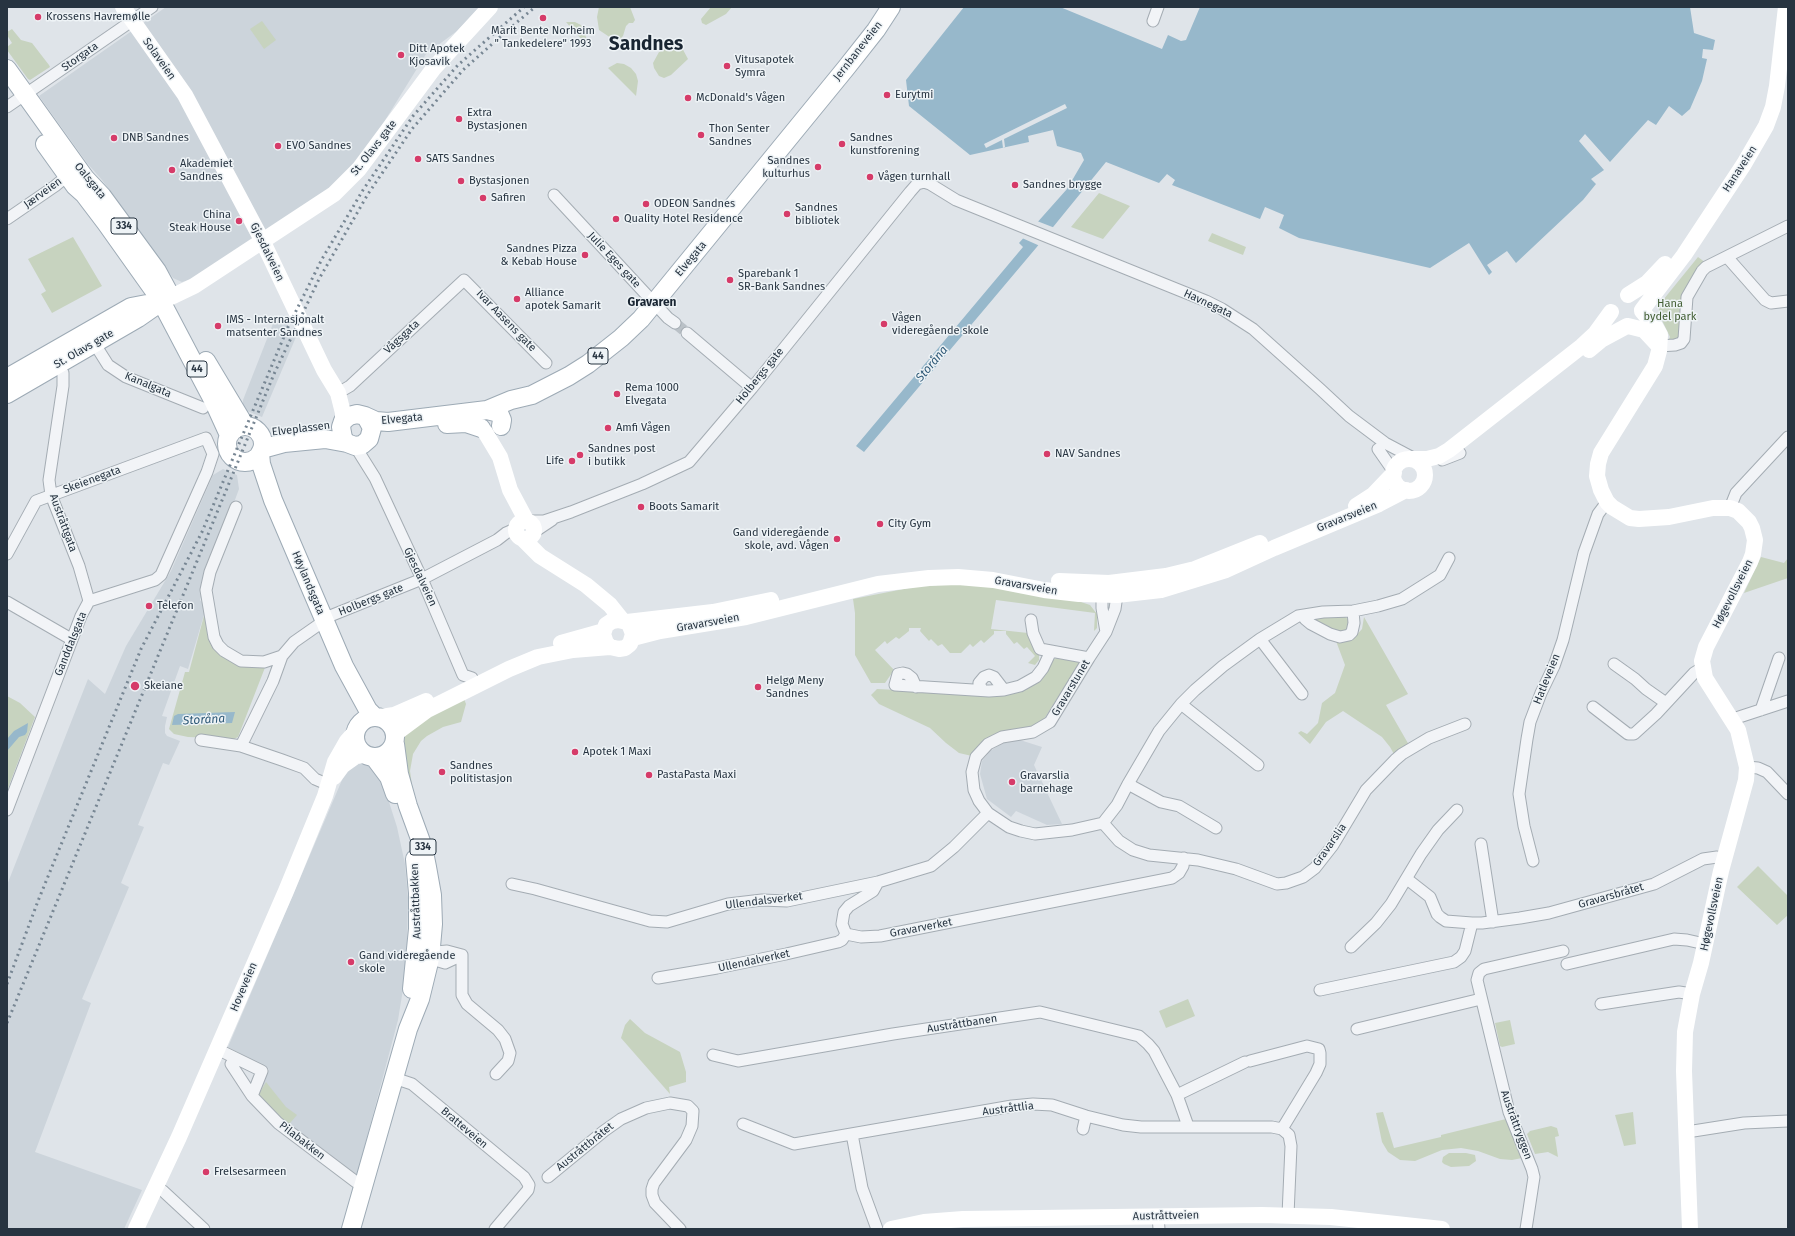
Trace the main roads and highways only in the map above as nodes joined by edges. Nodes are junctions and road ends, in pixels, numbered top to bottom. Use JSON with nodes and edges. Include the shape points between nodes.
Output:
{"nodes":[{"id":1,"x":122,"y":7,"type":"edge"},
{"id":2,"x":490,"y":7,"type":"edge"},
{"id":3,"x":891,"y":7,"type":"edge"},
{"id":4,"x":1776,"y":7,"type":"edge"},
{"id":5,"x":1786,"y":7,"type":"edge"},
{"id":6,"x":7,"y":69,"type":"edge"},
{"id":7,"x":824,"y":94,"type":"joint"},
{"id":8,"x":14,"y":99,"type":"edge"},
{"id":9,"x":194,"y":112,"type":"joint"},
{"id":10,"x":263,"y":242,"type":"junction"},
{"id":11,"x":1628,"y":295,"type":"junction"},
{"id":12,"x":165,"y":300,"type":"junction"},
{"id":13,"x":1642,"y":311,"type":"junction"},
{"id":14,"x":1611,"y":312,"type":"junction"},
{"id":15,"x":1628,"y":326,"type":"junction"},
{"id":16,"x":91,"y":338,"type":"junction"},
{"id":17,"x":1659,"y":346,"type":"junction"},
{"id":18,"x":7,"y":378,"type":"edge"},
{"id":19,"x":338,"y":393,"type":"junction"},
{"id":20,"x":7,"y":394,"type":"edge"},
{"id":21,"x":532,"y":395,"type":"junction"},
{"id":22,"x":486,"y":410,"type":"junction"},
{"id":23,"x":365,"y":417,"type":"junction"},
{"id":24,"x":343,"y":421,"type":"junction"},
{"id":25,"x":489,"y":428,"type":"junction"},
{"id":26,"x":229,"y":435,"type":"junction"},
{"id":27,"x":256,"y":440,"type":"junction"},
{"id":28,"x":360,"y":442,"type":"junction"},
{"id":29,"x":1460,"y":453,"type":"road end"},
{"id":30,"x":1413,"y":459,"type":"road end"},
{"id":31,"x":239,"y":461,"type":"junction"},
{"id":32,"x":1394,"y":473,"type":"junction"},
{"id":33,"x":1406,"y":490,"type":"junction"},
{"id":34,"x":273,"y":500,"type":"junction"},
{"id":35,"x":594,"y":591,"type":"junction"},
{"id":36,"x":1109,"y":591,"type":"junction"},
{"id":37,"x":625,"y":621,"type":"junction"},
{"id":38,"x":604,"y":629,"type":"junction"},
{"id":39,"x":633,"y":638,"type":"junction"},
{"id":40,"x":610,"y":647,"type":"junction"},
{"id":41,"x":344,"y":666,"type":"junction"},
{"id":42,"x":378,"y":717,"type":"junction"},
{"id":43,"x":357,"y":728,"type":"junction"},
{"id":44,"x":395,"y":739,"type":"junction"},
{"id":45,"x":369,"y":756,"type":"junction"},
{"id":46,"x":329,"y":785,"type":"junction"},
{"id":47,"x":426,"y":955,"type":"junction"},
{"id":48,"x":1158,"y":1222,"type":"edge"},
{"id":49,"x":136,"y":1229,"type":"edge"},
{"id":50,"x":351,"y":1229,"type":"edge"},
{"id":51,"x":892,"y":1229,"type":"edge"},
{"id":52,"x":1440,"y":1229,"type":"edge"},
{"id":53,"x":1690,"y":1229,"type":"edge"}],
"edges":[{"from":1,"to":9,"type":"main road","name":"Solaveien","via":[[185,95]]},
{"from":2,"to":10,"type":"main road","name":"St. Olavs gate","via":[[434,68],[359,169],[334,194]]},
{"from":3,"to":7,"type":"main road","name":"Jernbaneveien","number":"44","via":[[876,30]]},
{"from":4,"to":11,"type":"main road","name":"Hanaveien","via":[[1764,96],[1751,131],[1665,264],[1647,283]]},
{"from":5,"to":13,"type":"main road","name":"Hanaveien","via":[[1777,86],[1766,126],[1684,255]]},
{"from":6,"to":8,"type":"main road","name":"Oalsgata","number":"334"},
{"from":7,"to":21,"type":"main road","name":"Elvegata","number":"44","via":[[641,319],[588,364]]},
{"from":8,"to":12,"type":"main road","name":"Oalsgata","number":"334","via":[[70,168],[85,178],[102,196],[157,271]]},
{"from":9,"to":10,"type":"main road","name":"Gjesdalveien"},
{"from":10,"to":12,"type":"main road","name":"St. Olavs gate","via":[[194,286]]},
{"from":10,"to":19,"type":"main road","name":"Gjesdalveien","via":[[324,370]]},
{"from":11,"to":13,"type":"main road","via":[[1639,302]]},
{"from":11,"to":14,"type":"main road","via":[[1616,300]]},
{"from":12,"to":16,"type":"main road","name":"St. Olavs gate","via":[[131,307]]},
{"from":12,"to":26,"type":"main road","name":"Oalsgata","number":"44"},
{"from":12,"to":27,"type":"main road","name":"Oalsgata","number":"44"},
{"from":13,"to":15,"type":"main road","via":[[1636,322]]},
{"from":13,"to":17,"type":"main road","via":[[1660,335]]},
{"from":14,"to":15,"type":"main road","via":[[1618,323]]},
{"from":14,"to":30,"type":"main road","via":[[1595,334],[1582,346],[1449,450],[1439,456]]},
{"from":15,"to":17,"type":"main road","via":[[1644,330]]},
{"from":15,"to":29,"type":"main road","via":[[1601,340]]},
{"from":16,"to":18,"type":"main road","name":"St. Olavs gate"},
{"from":16,"to":20,"type":"main road","name":"St. Olavs gate"},
{"from":17,"to":53,"type":"main road","name":"Høgevollsveien","via":[[1655,366],[1601,453],[1597,476],[1607,502],[1630,518],[1639,519],[1657,519],[1713,508],[1730,508],[1738,511],[1749,522],[1754,533],[1750,562],[1706,648],[1702,668],[1705,678],[1732,719],[1747,766],[1746,780],[1724,859],[1685,1032]]},
{"from":19,"to":23,"type":"main road","name":"Gjesdalveien"},
{"from":19,"to":24,"type":"main road","name":"Gjesdalveien"},
{"from":21,"to":22,"type":"main road","name":"Elvegata","number":"44"},
{"from":21,"to":25,"type":"main road","name":"Elvegata","number":"44"},
{"from":22,"to":23,"type":"main road","name":"Elvegata","number":"44","via":[[388,422],[376,422]]},
{"from":22,"to":25,"type":"main road","via":[[479,420]]},
{"from":23,"to":24,"type":"main road","number":"44","via":[[357,414]]},
{"from":23,"to":28,"type":"main road","via":[[372,428]]},
{"from":24,"to":27,"type":"main road","name":"Elveplassen","number":"44","via":[[331,427]]},
{"from":24,"to":28,"type":"main road","via":[[340,433]]},
{"from":25,"to":28,"type":"main road","name":"Elvegata","number":"44","via":[[455,423],[389,432]]},
{"from":25,"to":35,"type":"main road","via":[[524,530],[540,556]]},
{"from":26,"to":27,"type":"main road","number":"44","via":[[235,429]]},
{"from":26,"to":31,"type":"main road","number":"44","via":[[228,452]]},
{"from":27,"to":28,"type":"main road","name":"Elveplassen","number":"44","via":[[284,443],[325,439]]},
{"from":27,"to":31,"type":"main road","number":"44","via":[[251,461]]},
{"from":27,"to":34,"type":"main road","name":"Høylandsgata","number":"334"},
{"from":31,"to":34,"type":"main road","name":"Høylandsgata","number":"334","via":[[251,468]]},
{"from":32,"to":33,"type":"main road","via":[[1398,486]]},
{"from":32,"to":33,"type":"main road","via":[[1398,463],[1407,459],[1422,464],[1426,472],[1424,482],[1416,489]]},
{"from":32,"to":36,"type":"main road","name":"Gravarsveien","via":[[1368,499],[1334,516],[1195,568]]},
{"from":33,"to":36,"type":"main road","name":"Gravarsveien","via":[[1213,575],[1161,590]]},
{"from":34,"to":41,"type":"main road","name":"Høylandsgata","number":"334","via":[[327,618]]},
{"from":35,"to":37,"type":"main road"},
{"from":35,"to":38,"type":"main road"},
{"from":36,"to":37,"type":"main road","name":"Gravarsveien","via":[[1080,583],[976,571],[924,572],[878,578],[712,612]]},
{"from":36,"to":39,"type":"main road","name":"Gravarsveien","via":[[1044,590],[993,580],[924,578],[878,584],[746,616]]},
{"from":37,"to":38,"type":"main road","via":[[612,621]]},
{"from":37,"to":39,"type":"main road","via":[[633,630]]},
{"from":38,"to":40,"type":"main road","via":[[604,638]]},
{"from":38,"to":42,"type":"main road","via":[[466,674],[414,707],[394,715]]},
{"from":39,"to":40,"type":"main road","via":[[630,644],[622,649]]},
{"from":40,"to":44,"type":"main road","via":[[556,653],[538,657],[509,669],[427,710]]},
{"from":41,"to":42,"type":"main road","name":"Høylandsgata","number":"334","via":[[368,710]]},
{"from":41,"to":43,"type":"main road","name":"Høylandsgata","number":"334"},
{"from":42,"to":43,"type":"main road","via":[[365,719]]},
{"from":42,"to":44,"type":"main road","number":"334","via":[[388,720],[393,726]]},
{"from":43,"to":45,"type":"main road","number":"334","via":[[355,740],[358,748]]},
{"from":43,"to":46,"type":"main road","name":"Hoveveien","via":[[335,762]]},
{"from":44,"to":45,"type":"main road","via":[[390,751],[382,756]]},
{"from":44,"to":47,"type":"main road","name":"Austråttbakken","number":"334","via":[[399,774],[423,847],[432,895],[433,924]]},
{"from":45,"to":46,"type":"main road","name":"Hoveveien","via":[[356,756],[342,766]]},
{"from":45,"to":47,"type":"main road","name":"Austråttbakken","number":"334","via":[[389,777],[414,854]]},
{"from":46,"to":49,"type":"main road","name":"Hoveveien","via":[[218,1050],[157,1188]]},
{"from":47,"to":50,"type":"main road","name":"Austråttbakken","number":"334","via":[[420,1000],[408,1029]]},
{"from":48,"to":51,"type":"main road","name":"Austråttveien","via":[[963,1219],[924,1222]]},
{"from":48,"to":52,"type":"main road","name":"Austråttveien","via":[[1288,1215]]}]}
